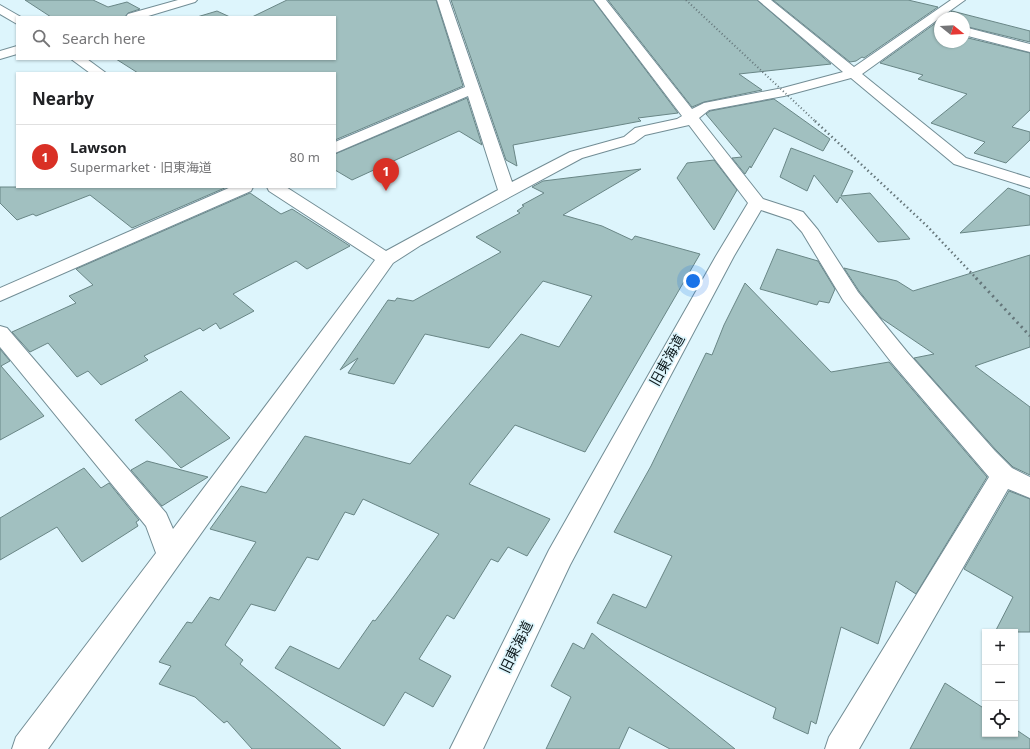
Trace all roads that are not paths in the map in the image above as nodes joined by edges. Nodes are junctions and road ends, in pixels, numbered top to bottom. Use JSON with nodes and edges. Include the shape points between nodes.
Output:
{"nodes":[{"id":1,"x":191,"y":0,"type":"edge"},
{"id":2,"x":443,"y":0,"type":"edge"},
{"id":3,"x":600,"y":0,"type":"edge"},
{"id":4,"x":764,"y":0,"type":"edge"},
{"id":5,"x":959,"y":0,"type":"edge"},
{"id":6,"x":0,"y":9,"type":"edge"},
{"id":7,"x":135,"y":16,"type":"edge"},
{"id":8,"x":16,"y":19,"type":"edge"},
{"id":9,"x":927,"y":22,"type":"junction"},
{"id":10,"x":934,"y":24,"type":"edge"},
{"id":11,"x":970,"y":33,"type":"edge"},
{"id":12,"x":1030,"y":48,"type":"edge"},
{"id":13,"x":16,"y":50,"type":"edge"},
{"id":14,"x":0,"y":55,"type":"edge"},
{"id":15,"x":80,"y":60,"type":"edge"},
{"id":16,"x":98,"y":72,"type":"edge"},
{"id":17,"x":854,"y":73,"type":"junction"},
{"id":18,"x":473,"y":89,"type":"junction"},
{"id":19,"x":690,"y":117,"type":"junction"},
{"id":20,"x":336,"y":148,"type":"edge"},
{"id":21,"x":1028,"y":179,"type":"edge"},
{"id":22,"x":243,"y":188,"type":"edge"},
{"id":23,"x":277,"y":188,"type":"edge"},
{"id":24,"x":507,"y":191,"type":"junction"},
{"id":25,"x":757,"y":203,"type":"junction"},
{"id":26,"x":386,"y":259,"type":"junction"},
{"id":27,"x":0,"y":295,"type":"edge"},
{"id":28,"x":0,"y":333,"type":"edge"},
{"id":29,"x":1003,"y":475,"type":"junction"},
{"id":30,"x":1030,"y":488,"type":"edge"},
{"id":31,"x":170,"y":555,"type":"junction"},
{"id":32,"x":28,"y":749,"type":"edge"},
{"id":33,"x":466,"y":749,"type":"edge"},
{"id":34,"x":841,"y":749,"type":"edge"}],
"edges":[{"from":1,"to":7,"type":"street"},
{"from":2,"to":18,"type":"street"},
{"from":3,"to":19,"type":"street"},
{"from":4,"to":17,"type":"street"},
{"from":5,"to":9,"type":"street"},
{"from":6,"to":8,"type":"street"},
{"from":9,"to":10,"type":"street"},
{"from":9,"to":17,"type":"street"},
{"from":11,"to":12,"type":"street"},
{"from":13,"to":14,"type":"street"},
{"from":15,"to":16,"type":"street"},
{"from":17,"to":19,"type":"street","via":[[784,92],[704,107]]},
{"from":17,"to":21,"type":"street","via":[[960,161]]},
{"from":18,"to":20,"type":"street"},
{"from":18,"to":24,"type":"street"},
{"from":19,"to":24,"type":"street","via":[[682,123],[640,131],[629,140],[576,155]]},
{"from":19,"to":25,"type":"street"},
{"from":22,"to":27,"type":"street"},
{"from":23,"to":26,"type":"street"},
{"from":24,"to":26,"type":"street"},
{"from":25,"to":29,"type":"street","via":[[797,216],[870,322]]},
{"from":25,"to":33,"type":"street","name":"旧東海道","via":[[725,256],[559,558]]},
{"from":26,"to":31,"type":"street"},
{"from":28,"to":31,"type":"street","via":[[157,521]]},
{"from":29,"to":30,"type":"street"},
{"from":29,"to":34,"type":"street"},
{"from":31,"to":32,"type":"street"}]}
